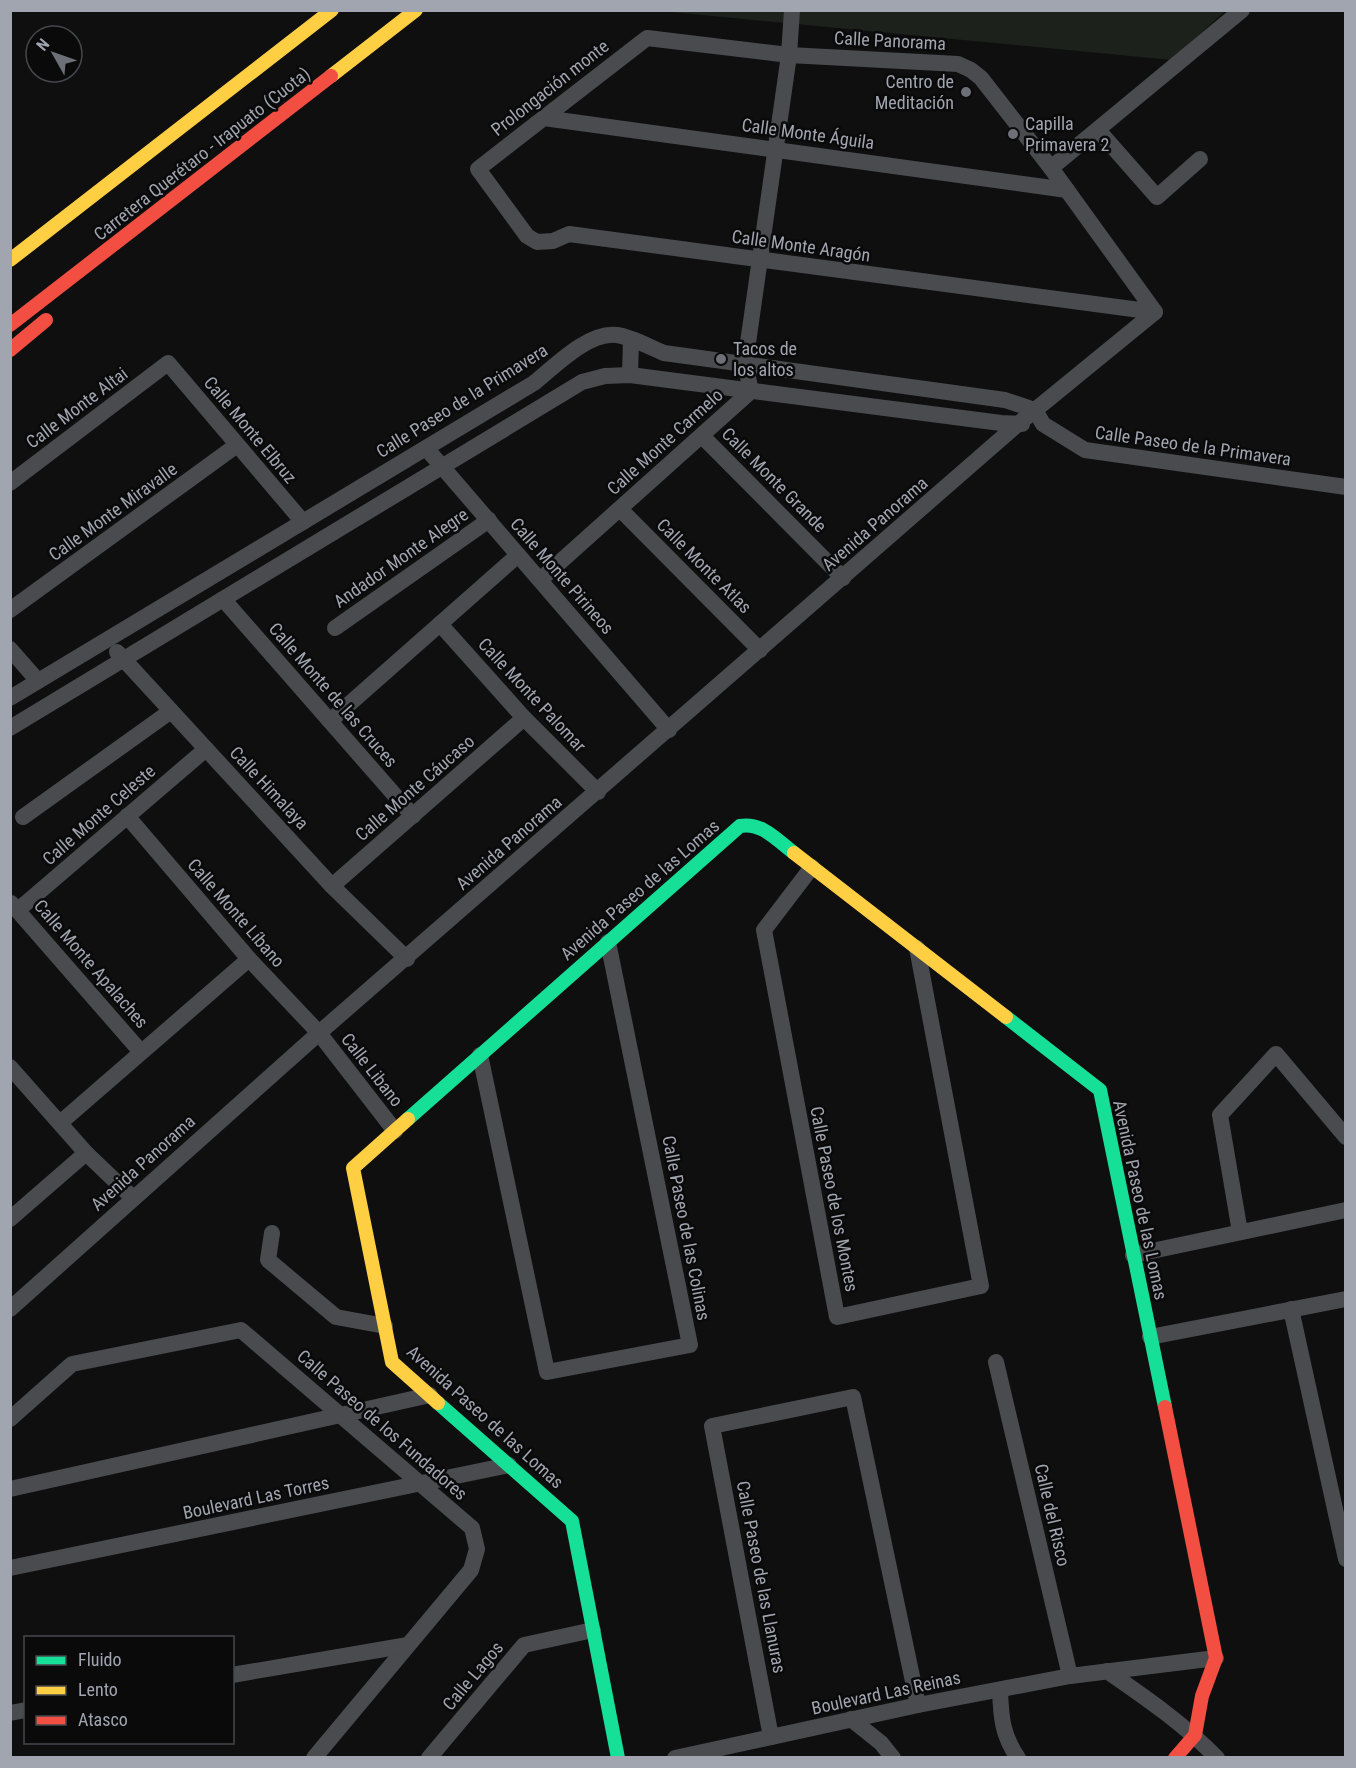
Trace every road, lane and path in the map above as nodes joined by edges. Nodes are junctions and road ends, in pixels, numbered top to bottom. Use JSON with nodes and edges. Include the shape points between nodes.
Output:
{"nodes":[{"id":1,"x":332,"y":10,"type":"edge"},
{"id":2,"x":416,"y":10,"type":"edge"},
{"id":3,"x":792,"y":10,"type":"edge"},
{"id":4,"x":1242,"y":10,"type":"edge"},
{"id":5,"x":647,"y":38,"type":"joint"},
{"id":6,"x":789,"y":55,"type":"junction"},
{"id":7,"x":544,"y":118,"type":"junction"},
{"id":8,"x":1098,"y":130,"type":"junction"},
{"id":9,"x":254,"y":137,"type":"junction"},
{"id":10,"x":775,"y":149,"type":"junction"},
{"id":11,"x":1200,"y":159,"type":"dead end"},
{"id":12,"x":1051,"y":168,"type":"junction"},
{"id":13,"x":478,"y":169,"type":"joint"},
{"id":14,"x":1067,"y":190,"type":"junction"},
{"id":15,"x":136,"y":245,"type":"dead end"},
{"id":16,"x":10,"y":260,"type":"edge"},
{"id":17,"x":760,"y":260,"type":"junction"},
{"id":18,"x":58,"y":310,"type":"dead end"},
{"id":19,"x":1155,"y":312,"type":"junction"},
{"id":20,"x":10,"y":325,"type":"edge"},
{"id":21,"x":631,"y":339,"type":"junction"},
{"id":22,"x":10,"y":350,"type":"edge"},
{"id":23,"x":576,"y":350,"type":"junction"},
{"id":24,"x":168,"y":363,"type":"joint"},
{"id":25,"x":745,"y":364,"type":"junction"},
{"id":26,"x":630,"y":375,"type":"junction"},
{"id":27,"x":582,"y":382,"type":"junction"},
{"id":28,"x":751,"y":391,"type":"junction"},
{"id":29,"x":1039,"y":417,"type":"junction"},
{"id":30,"x":1018,"y":424,"type":"junction"},
{"id":31,"x":702,"y":436,"type":"junction"},
{"id":32,"x":237,"y":445,"type":"junction"},
{"id":33,"x":426,"y":448,"type":"junction"},
{"id":34,"x":442,"y":466,"type":"junction"},
{"id":35,"x":10,"y":483,"type":"edge"},
{"id":36,"x":1346,"y":487,"type":"edge"},
{"id":37,"x":620,"y":509,"type":"junction"},
{"id":38,"x":489,"y":520,"type":"junction"},
{"id":39,"x":303,"y":522,"type":"junction"},
{"id":40,"x":518,"y":555,"type":"junction"},
{"id":41,"x":843,"y":578,"type":"junction"},
{"id":42,"x":540,"y":580,"type":"junction"},
{"id":43,"x":223,"y":599,"type":"junction"},
{"id":44,"x":10,"y":610,"type":"edge"},
{"id":45,"x":440,"y":624,"type":"junction"},
{"id":46,"x":335,"y":628,"type":"dead end"},
{"id":47,"x":106,"y":640,"type":"junction"},
{"id":48,"x":10,"y":649,"type":"edge"},
{"id":49,"x":760,"y":650,"type":"junction"},
{"id":50,"x":123,"y":659,"type":"junction"},
{"id":51,"x":38,"y":681,"type":"junction"},
{"id":52,"x":10,"y":698,"type":"edge"},
{"id":53,"x":171,"y":711,"type":"junction"},
{"id":54,"x":524,"y":718,"type":"junction"},
{"id":55,"x":330,"y":721,"type":"junction"},
{"id":56,"x":10,"y":728,"type":"edge"},
{"id":57,"x":669,"y":730,"type":"junction"},
{"id":58,"x":206,"y":749,"type":"junction"},
{"id":59,"x":598,"y":792,"type":"junction"},
{"id":60,"x":127,"y":816,"type":"junction"},
{"id":61,"x":413,"y":816,"type":"junction"},
{"id":62,"x":22,"y":817,"type":"dead end"},
{"id":63,"x":812,"y":867,"type":"junction"},
{"id":64,"x":332,"y":886,"type":"junction"},
{"id":65,"x":14,"y":906,"type":"edge"},
{"id":66,"x":608,"y":942,"type":"junction"},
{"id":67,"x":917,"y":948,"type":"junction"},
{"id":68,"x":407,"y":958,"type":"junction"},
{"id":69,"x":249,"y":959,"type":"junction"},
{"id":70,"x":319,"y":1033,"type":"junction"},
{"id":71,"x":141,"y":1052,"type":"junction"},
{"id":72,"x":480,"y":1055,"type":"junction"},
{"id":73,"x":10,"y":1067,"type":"edge"},
{"id":74,"x":16,"y":1086,"type":"edge"},
{"id":75,"x":60,"y":1123,"type":"junction"},
{"id":76,"x":395,"y":1131,"type":"junction"},
{"id":77,"x":1346,"y":1137,"type":"edge"},
{"id":78,"x":86,"y":1153,"type":"junction"},
{"id":79,"x":133,"y":1198,"type":"junction"},
{"id":80,"x":1346,"y":1210,"type":"edge"},
{"id":81,"x":10,"y":1220,"type":"edge"},
{"id":82,"x":1240,"y":1232,"type":"junction"},
{"id":83,"x":272,"y":1233,"type":"dead end"},
{"id":84,"x":1133,"y":1255,"type":"junction"},
{"id":85,"x":1346,"y":1299,"type":"edge"},
{"id":86,"x":10,"y":1309,"type":"edge"},
{"id":87,"x":1291,"y":1309,"type":"junction"},
{"id":88,"x":385,"y":1326,"type":"junction"},
{"id":89,"x":1150,"y":1337,"type":"junction"},
{"id":90,"x":996,"y":1362,"type":"dead end"},
{"id":91,"x":430,"y":1395,"type":"junction"},
{"id":92,"x":341,"y":1415,"type":"junction"},
{"id":93,"x":10,"y":1419,"type":"edge"},
{"id":94,"x":509,"y":1465,"type":"junction"},
{"id":95,"x":420,"y":1484,"type":"junction"},
{"id":96,"x":10,"y":1489,"type":"edge"},
{"id":97,"x":1346,"y":1559,"type":"edge"},
{"id":98,"x":10,"y":1568,"type":"edge"},
{"id":99,"x":593,"y":1630,"type":"junction"},
{"id":100,"x":408,"y":1645,"type":"junction"},
{"id":101,"x":1216,"y":1658,"type":"junction"},
{"id":102,"x":1107,"y":1671,"type":"junction"},
{"id":103,"x":234,"y":1675,"type":"edge"},
{"id":104,"x":1070,"y":1676,"type":"junction"},
{"id":105,"x":1000,"y":1690,"type":"junction"},
{"id":106,"x":918,"y":1705,"type":"junction"},
{"id":107,"x":851,"y":1719,"type":"junction"},
{"id":108,"x":1195,"y":1735,"type":"junction"},
{"id":109,"x":771,"y":1737,"type":"junction"},
{"id":110,"x":314,"y":1758,"type":"edge"},
{"id":111,"x":429,"y":1758,"type":"edge"},
{"id":112,"x":618,"y":1758,"type":"edge"},
{"id":113,"x":675,"y":1758,"type":"edge"},
{"id":114,"x":893,"y":1758,"type":"edge"},
{"id":115,"x":1018,"y":1758,"type":"edge"},
{"id":116,"x":1175,"y":1758,"type":"edge"},
{"id":117,"x":1217,"y":1758,"type":"edge"}],
"edges":[{"from":1,"to":16,"type":"main road","name":"Carretera Querétaro - Irapuato (Cuota)"},
{"from":2,"to":9,"type":"main road","name":"Carretera Querétaro - Irapuato (Cuota)"},
{"from":3,"to":6,"type":"street","name":"Calle Monte Carmelo"},
{"from":4,"to":8,"type":"street"},
{"from":5,"to":6,"type":"street","name":"Calle Panorama"},
{"from":5,"to":7,"type":"street","name":"Prolongación monte"},
{"from":6,"to":10,"type":"street","name":"Calle Monte Carmelo"},
{"from":6,"to":12,"type":"street","name":"Calle Panorama","via":[[958,64],[981,78]]},
{"from":7,"to":10,"type":"street","name":"Calle Monte Águila"},
{"from":7,"to":13,"type":"street","name":"Prolongación monte"},
{"from":8,"to":11,"type":"street","via":[[1158,197]]},
{"from":8,"to":12,"type":"street"},
{"from":9,"to":15,"type":"main road","via":[[221,175]]},
{"from":9,"to":20,"type":"main road","name":"Carretera Querétaro - Irapuato (Cuota)"},
{"from":10,"to":14,"type":"street","name":"Calle Monte Águila"},
{"from":10,"to":17,"type":"street","name":"Calle Monte Carmelo"},
{"from":12,"to":14,"type":"street","name":"Calle Panorama"},
{"from":13,"to":17,"type":"street","name":"Calle Monte Aragón","via":[[527,236],[537,242],[554,241],[569,234]]},
{"from":14,"to":19,"type":"street","name":"Calle Panorama"},
{"from":17,"to":19,"type":"street","name":"Calle Monte Aragón"},
{"from":17,"to":25,"type":"street","name":"Calle Monte Carmelo"},
{"from":18,"to":22,"type":"main road"},
{"from":19,"to":29,"type":"street","name":"Avenida Panorama"},
{"from":21,"to":23,"type":"street","name":"Calle Paseo de la Primavera","via":[[602,335]]},
{"from":21,"to":25,"type":"street","name":"Calle Paseo de la Primavera","via":[[664,353]]},
{"from":21,"to":26,"type":"street"},
{"from":23,"to":27,"type":"street"},
{"from":23,"to":33,"type":"street","name":"Calle Paseo de la Primavera","via":[[534,382]]},
{"from":24,"to":32,"type":"street","name":"Calle Monte Elbruz"},
{"from":24,"to":35,"type":"street","name":"Calle Monte Altai"},
{"from":25,"to":28,"type":"street","name":"Calle Monte Carmelo"},
{"from":25,"to":29,"type":"street","name":"Calle Paseo de la Primavera","via":[[1005,400]]},
{"from":26,"to":27,"type":"street"},
{"from":26,"to":28,"type":"street"},
{"from":27,"to":34,"type":"street"},
{"from":28,"to":30,"type":"street"},
{"from":28,"to":31,"type":"street","name":"Calle Monte Carmelo"},
{"from":29,"to":30,"type":"street","name":"Avenida Panorama"},
{"from":29,"to":36,"type":"street","name":"Calle Paseo de la Primavera","via":[[1085,450]]},
{"from":30,"to":41,"type":"street","name":"Avenida Panorama"},
{"from":31,"to":37,"type":"street","name":"Calle Monte Carmelo"},
{"from":31,"to":41,"type":"street","name":"Calle Monte Grande"},
{"from":32,"to":39,"type":"street","name":"Calle Monte Elbruz"},
{"from":32,"to":44,"type":"street","name":"Calle Monte Miravalle"},
{"from":33,"to":34,"type":"street","name":"Calle Monte Pirineos"},
{"from":33,"to":39,"type":"street","name":"Calle Paseo de la Primavera"},
{"from":34,"to":38,"type":"street","name":"Calle Monte Pirineos"},
{"from":34,"to":43,"type":"street"},
{"from":37,"to":42,"type":"street","name":"Calle Monte Carmelo"},
{"from":37,"to":49,"type":"street","name":"Calle Monte Atlas"},
{"from":38,"to":40,"type":"street","name":"Calle Monte Pirineos"},
{"from":38,"to":46,"type":"street","name":"Andador Monte Alegre"},
{"from":39,"to":47,"type":"street","name":"Calle Paseo de la Primavera"},
{"from":40,"to":42,"type":"street","name":"Calle Monte Pirineos"},
{"from":40,"to":45,"type":"street"},
{"from":41,"to":49,"type":"street","name":"Avenida Panorama"},
{"from":42,"to":57,"type":"street","name":"Calle Monte Pirineos"},
{"from":43,"to":50,"type":"street"},
{"from":43,"to":55,"type":"street","name":"Calle Monte de las Cruces"},
{"from":45,"to":54,"type":"street","name":"Calle Monte Palomar"},
{"from":45,"to":55,"type":"street"},
{"from":47,"to":50,"type":"street","name":"Calle Himalaya"},
{"from":47,"to":51,"type":"street","name":"Calle Paseo de la Primavera"},
{"from":48,"to":51,"type":"street"},
{"from":49,"to":57,"type":"street","name":"Avenida Panorama"},
{"from":50,"to":53,"type":"street","name":"Calle Himalaya"},
{"from":50,"to":56,"type":"street"},
{"from":51,"to":52,"type":"street","name":"Calle Paseo de la Primavera"},
{"from":53,"to":58,"type":"street","name":"Calle Himalaya"},
{"from":53,"to":62,"type":"street"},
{"from":54,"to":59,"type":"street","name":"Calle Monte Palomar"},
{"from":54,"to":61,"type":"street","name":"Calle Monte Cáucaso"},
{"from":55,"to":61,"type":"street","name":"Calle Monte de las Cruces"},
{"from":57,"to":59,"type":"street","name":"Avenida Panorama"},
{"from":58,"to":60,"type":"street","name":"Calle Monte Celeste"},
{"from":58,"to":64,"type":"street","name":"Calle Himalaya"},
{"from":59,"to":68,"type":"street","name":"Avenida Panorama"},
{"from":60,"to":65,"type":"street","name":"Calle Monte Celeste"},
{"from":60,"to":69,"type":"street","name":"Calle Monte Líbano"},
{"from":61,"to":64,"type":"street","name":"Calle Monte Cáucaso"},
{"from":63,"to":66,"type":"main road","name":"Avenida Paseo de las Lomas","via":[[759,826],[740,826]]},
{"from":63,"to":67,"type":"main road","name":"Avenida Paseo de las Lomas"},
{"from":63,"to":67,"type":"street","name":"Calle Paseo de los Montes","via":[[764,930],[837,1317],[981,1286]]},
{"from":64,"to":68,"type":"street","name":"Calle Himalaya"},
{"from":65,"to":71,"type":"street","name":"Calle Monte Apalaches"},
{"from":66,"to":72,"type":"main road","name":"Avenida Paseo de las Lomas"},
{"from":66,"to":72,"type":"street","name":"Calle Paseo de las Colinas","via":[[690,1345],[547,1372]]},
{"from":67,"to":84,"type":"main road","name":"Avenida Paseo de las Lomas","via":[[1100,1090]]},
{"from":68,"to":70,"type":"street","name":"Avenida Panorama"},
{"from":69,"to":70,"type":"street","name":"Calle Monte Líbano"},
{"from":69,"to":71,"type":"street"},
{"from":70,"to":76,"type":"street","name":"Calle Libano"},
{"from":70,"to":79,"type":"street","name":"Avenida Panorama"},
{"from":71,"to":75,"type":"street"},
{"from":72,"to":76,"type":"main road","name":"Avenida Paseo de las Lomas"},
{"from":73,"to":74,"type":"street"},
{"from":74,"to":75,"type":"street"},
{"from":75,"to":78,"type":"street"},
{"from":76,"to":88,"type":"main road","name":"Avenida Paseo de las Lomas","via":[[353,1168]]},
{"from":77,"to":82,"type":"street","via":[[1276,1054],[1220,1115]]},
{"from":78,"to":79,"type":"street"},
{"from":78,"to":81,"type":"street"},
{"from":79,"to":86,"type":"street","name":"Avenida Panorama"},
{"from":80,"to":82,"type":"street"},
{"from":82,"to":84,"type":"street"},
{"from":83,"to":88,"type":"street","via":[[268,1260],[336,1317]]},
{"from":84,"to":89,"type":"main road","name":"Avenida Paseo de las Lomas"},
{"from":85,"to":87,"type":"street"},
{"from":87,"to":89,"type":"street"},
{"from":87,"to":97,"type":"street"},
{"from":88,"to":91,"type":"main road","name":"Avenida Paseo de las Lomas","via":[[392,1362]]},
{"from":89,"to":101,"type":"main road","name":"Avenida Paseo de las Lomas"},
{"from":90,"to":104,"type":"street","name":"Calle del Risco"},
{"from":91,"to":92,"type":"street"},
{"from":91,"to":94,"type":"main road","name":"Avenida Paseo de las Lomas"},
{"from":92,"to":93,"type":"street","name":"Calle Paseo de los Fundadores","via":[[241,1330],[72,1364]]},
{"from":92,"to":95,"type":"street","name":"Calle Paseo de los Fundadores"},
{"from":92,"to":96,"type":"street"},
{"from":94,"to":95,"type":"street","name":"Boulevard Las Torres"},
{"from":94,"to":99,"type":"main road","name":"Avenida Paseo de las Lomas","via":[[572,1521]]},
{"from":95,"to":98,"type":"street","name":"Boulevard Las Torres"},
{"from":95,"to":100,"type":"street","name":"Calle Paseo de los Fundadores","via":[[472,1528],[477,1550],[471,1570]]},
{"from":99,"to":111,"type":"street","name":"Calle Lagos","via":[[524,1645]]},
{"from":99,"to":112,"type":"main road","name":"Avenida Paseo de las Lomas"},
{"from":100,"to":103,"type":"street"},
{"from":100,"to":110,"type":"street","name":"Calle Paseo de los Fundadores"},
{"from":101,"to":102,"type":"street","name":"Boulevard Las Reinas"},
{"from":101,"to":108,"type":"main road","via":[[1202,1695]]},
{"from":102,"to":104,"type":"street","name":"Boulevard Las Reinas"},
{"from":102,"to":108,"type":"street"},
{"from":104,"to":105,"type":"street","name":"Boulevard Las Reinas"},
{"from":105,"to":106,"type":"street","name":"Boulevard Las Reinas"},
{"from":105,"to":115,"type":"street","via":[[1001,1721],[1009,1746]]},
{"from":106,"to":107,"type":"street","name":"Boulevard Las Reinas"},
{"from":106,"to":109,"type":"street","name":"Calle Paseo de las Llanuras","via":[[853,1397],[712,1426]]},
{"from":107,"to":109,"type":"street","name":"Boulevard Las Reinas"},
{"from":107,"to":114,"type":"street"},
{"from":108,"to":116,"type":"main road"},
{"from":108,"to":117,"type":"street"},
{"from":109,"to":113,"type":"street","name":"Boulevard Las Reinas"}]}
